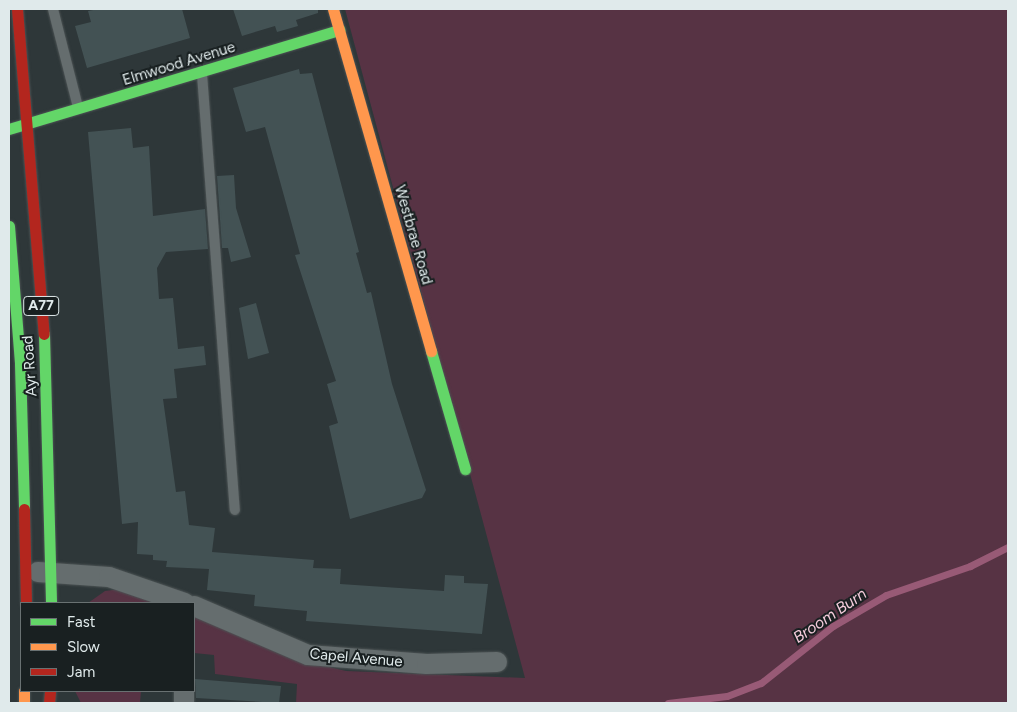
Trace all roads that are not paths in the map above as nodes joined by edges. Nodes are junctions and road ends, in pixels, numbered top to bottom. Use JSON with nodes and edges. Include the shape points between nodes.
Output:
{"nodes":[{"id":1,"x":17,"y":9,"type":"edge"},
{"id":2,"x":53,"y":9,"type":"edge"},
{"id":3,"x":334,"y":9,"type":"edge"},
{"id":4,"x":339,"y":30,"type":"junction"},
{"id":5,"x":202,"y":72,"type":"junction"},
{"id":6,"x":78,"y":109,"type":"junction"},
{"id":7,"x":26,"y":124,"type":"junction"},
{"id":8,"x":9,"y":129,"type":"edge"},
{"id":9,"x":9,"y":226,"type":"edge"},
{"id":10,"x":15,"y":364,"type":"edge"},
{"id":11,"x":46,"y":364,"type":"junction"},
{"id":12,"x":465,"y":469,"type":"dead end"},
{"id":13,"x":235,"y":510,"type":"dead end"},
{"id":14,"x":26,"y":571,"type":"junction"},
{"id":15,"x":52,"y":573,"type":"junction"},
{"id":16,"x":26,"y":602,"type":"edge"},
{"id":17,"x":51,"y":602,"type":"edge"},
{"id":18,"x":182,"y":602,"type":"edge"},
{"id":19,"x":195,"y":606,"type":"edge"},
{"id":20,"x":497,"y":662,"type":"dead end"}],
"edges":[{"from":1,"to":7,"type":"main road","name":"Ayr Road","number":"A77"},
{"from":2,"to":6,"type":"lane"},
{"from":3,"to":4,"type":"main road","name":"Westbrae Road"},
{"from":4,"to":5,"type":"main road","name":"Elmwood Avenue"},
{"from":4,"to":12,"type":"main road","name":"Westbrae Road"},
{"from":5,"to":6,"type":"main road","name":"Elmwood Avenue"},
{"from":5,"to":13,"type":"lane"},
{"from":6,"to":7,"type":"main road","name":"Elmwood Avenue"},
{"from":7,"to":8,"type":"main road","name":"Elmwood Avenue"},
{"from":7,"to":11,"type":"main road","name":"Ayr Road","number":"A77"},
{"from":9,"to":10,"type":"main road","name":"Ayr Road","number":"A77"},
{"from":10,"to":11,"type":"street"},
{"from":10,"to":14,"type":"main road","name":"Ayr Road","number":"A77"},
{"from":11,"to":15,"type":"main road","name":"Ayr Road","number":"A77"},
{"from":14,"to":15,"type":"street"},
{"from":14,"to":16,"type":"main road","name":"Ayr Road","number":"A77"},
{"from":15,"to":17,"type":"main road","name":"Ayr Road","number":"A77"},
{"from":15,"to":18,"type":"street","via":[[117,579]]},
{"from":19,"to":20,"type":"street","name":"Capel Avenue","via":[[308,655],[427,664]]}]}
